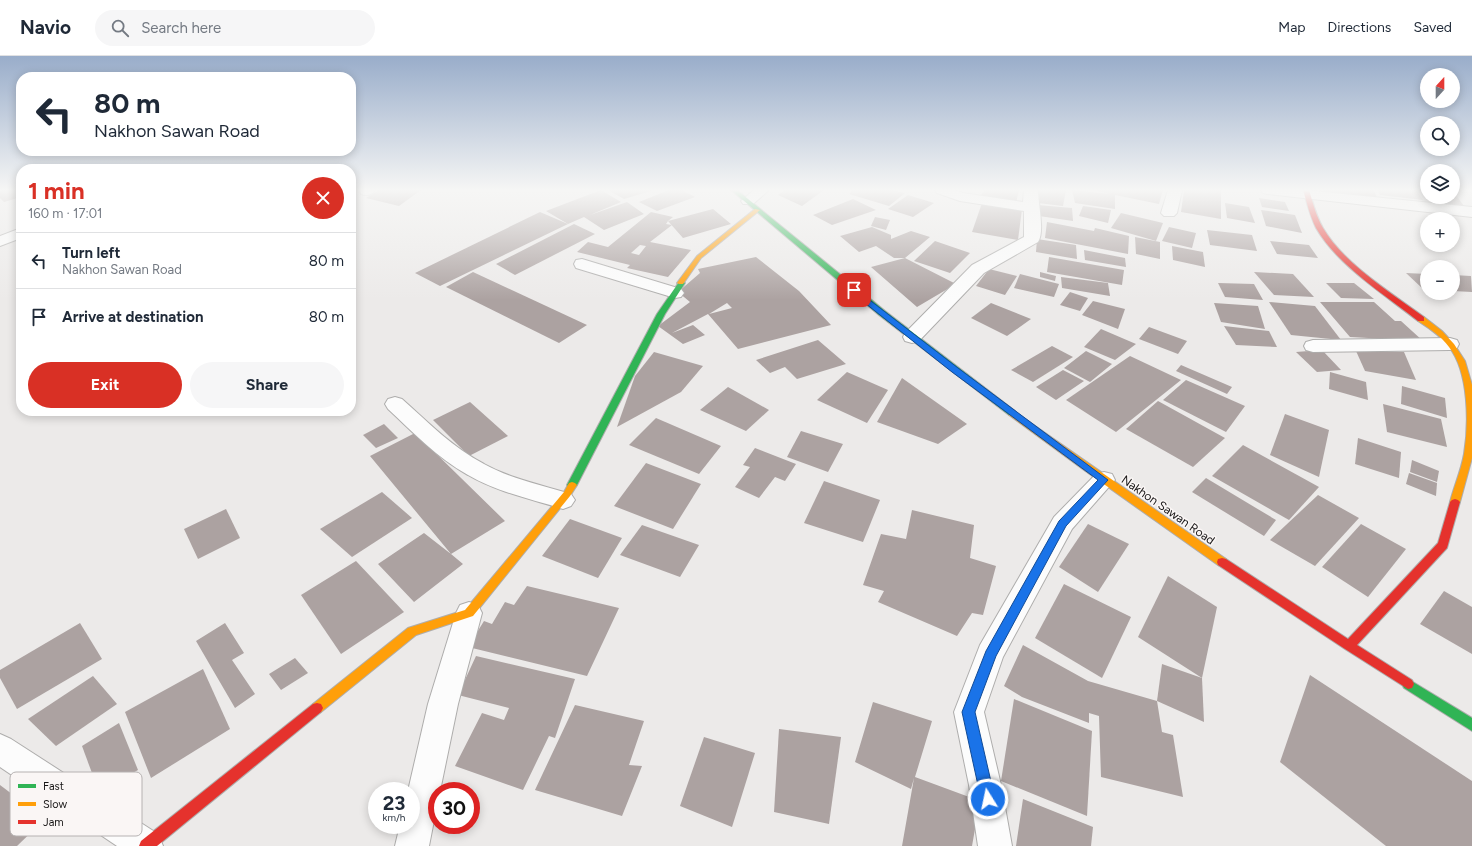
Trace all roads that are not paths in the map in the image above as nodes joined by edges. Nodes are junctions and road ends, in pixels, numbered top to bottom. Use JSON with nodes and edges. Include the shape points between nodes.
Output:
{"nodes":[{"id":1,"x":730,"y":227,"type":"edge"},
{"id":2,"x":779,"y":227,"type":"edge"},
{"id":3,"x":1035,"y":227,"type":"edge"},
{"id":4,"x":1319,"y":227,"type":"edge"},
{"id":5,"x":16,"y":235,"type":"edge"},
{"id":6,"x":0,"y":241,"type":"edge"},
{"id":7,"x":582,"y":264,"type":"dead end"},
{"id":8,"x":675,"y":293,"type":"junction"},
{"id":9,"x":912,"y":337,"type":"junction"},
{"id":10,"x":1450,"y":344,"type":"junction"},
{"id":11,"x":1313,"y":346,"type":"dead end"},
{"id":12,"x":1471,"y":398,"type":"edge"},
{"id":13,"x":395,"y":404,"type":"dead end"},
{"id":14,"x":1472,"y":421,"type":"edge"},
{"id":15,"x":1104,"y":480,"type":"junction"},
{"id":16,"x":563,"y":500,"type":"junction"},
{"id":17,"x":469,"y":613,"type":"junction"},
{"id":18,"x":1349,"y":646,"type":"junction"},
{"id":19,"x":1472,"y":725,"type":"edge"},
{"id":20,"x":0,"y":749,"type":"edge"},
{"id":21,"x":35,"y":772,"type":"edge"},
{"id":22,"x":131,"y":836,"type":"edge"},
{"id":23,"x":146,"y":846,"type":"edge"},
{"id":24,"x":412,"y":846,"type":"edge"},
{"id":25,"x":995,"y":846,"type":"edge"}],
"edges":[{"from":1,"to":8,"type":"street","via":[[699,257]]},
{"from":2,"to":9,"type":"street","name":"Nakhon Sawan Road"},
{"from":3,"to":9,"type":"street","via":[[1032,239],[978,269]]},
{"from":4,"to":10,"type":"street","via":[[1337,250]]},
{"from":5,"to":6,"type":"street"},
{"from":7,"to":8,"type":"street"},
{"from":8,"to":16,"type":"street","via":[[661,314]]},
{"from":9,"to":15,"type":"street","name":"Nakhon Sawan Road","via":[[1008,411]]},
{"from":10,"to":11,"type":"street"},
{"from":10,"to":12,"type":"street","via":[[1456,350],[1468,377]]},
{"from":12,"to":14,"type":"street"},
{"from":13,"to":16,"type":"street","via":[[441,445],[475,470]]},
{"from":14,"to":18,"type":"street","via":[[1468,450],[1443,545]]},
{"from":15,"to":18,"type":"street","name":"Nakhon Sawan Road"},
{"from":15,"to":25,"type":"street","via":[[1063,523],[990,654],[968,712],[985,785]]},
{"from":16,"to":17,"type":"street"},
{"from":17,"to":23,"type":"street","via":[[412,631]]},
{"from":17,"to":24,"type":"street","via":[[443,704]]},
{"from":18,"to":19,"type":"street","name":"Nakhon Sawan Road"},
{"from":20,"to":21,"type":"street"},
{"from":22,"to":23,"type":"street"}]}
